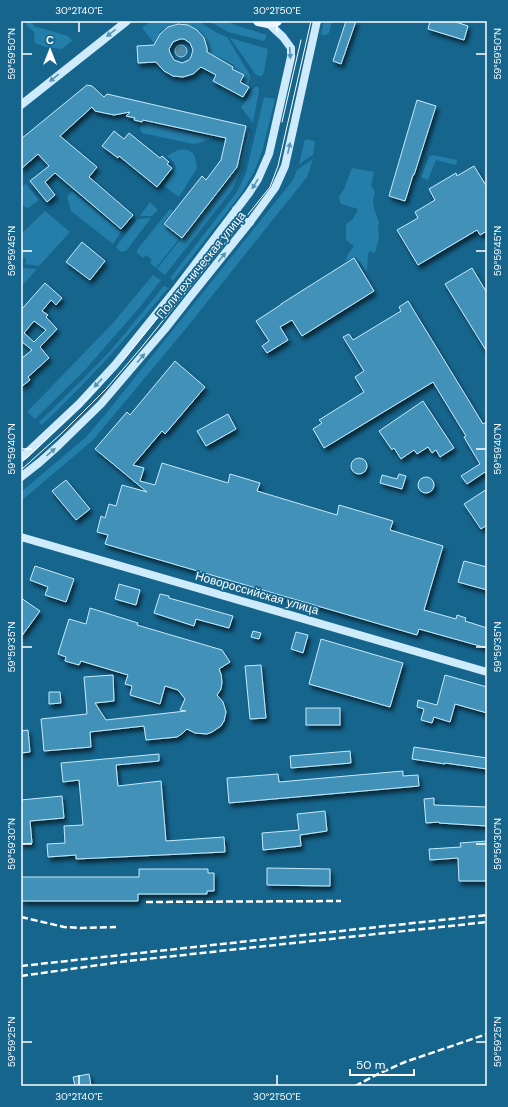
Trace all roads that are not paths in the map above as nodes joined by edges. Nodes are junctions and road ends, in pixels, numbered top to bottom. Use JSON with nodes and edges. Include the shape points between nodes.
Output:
{"nodes":[{"id":1,"x":127,"y":21,"type":"edge"},
{"id":2,"x":317,"y":21,"type":"edge"},
{"id":3,"x":268,"y":22,"type":"edge"},
{"id":4,"x":21,"y":105,"type":"edge"},
{"id":5,"x":236,"y":210,"type":"junction"},
{"id":6,"x":250,"y":222,"type":"junction"},
{"id":7,"x":21,"y":458,"type":"edge"},
{"id":8,"x":21,"y":477,"type":"edge"},
{"id":9,"x":21,"y":537,"type":"edge"},
{"id":10,"x":21,"y":542,"type":"edge"},
{"id":11,"x":487,"y":672,"type":"edge"},
{"id":12,"x":487,"y":677,"type":"edge"}],
"edges":[{"from":1,"to":4,"type":"main road","one_way":true},
{"from":6,"to":2,"type":"main road","name":"Политехническая улица","one_way":true,"via":[[275,188],[285,166]]},
{"from":3,"to":5,"type":"main road","name":"Политехническая улица","one_way":true,"via":[[291,48],[291,57],[269,154],[258,179]]},
{"from":5,"to":6,"type":"main road","via":[[238,220]]},
{"from":5,"to":7,"type":"main road","name":"Политехническая улица","one_way":true,"via":[[114,365],[78,404]]},
{"from":8,"to":6,"type":"main road","name":"Политехническая улица","one_way":true,"via":[[101,404],[165,329]]},
{"from":9,"to":11,"type":"main road","name":"Новороссийская улица"},
{"from":10,"to":12,"type":"main road","name":"Новороссийская улица"}]}
